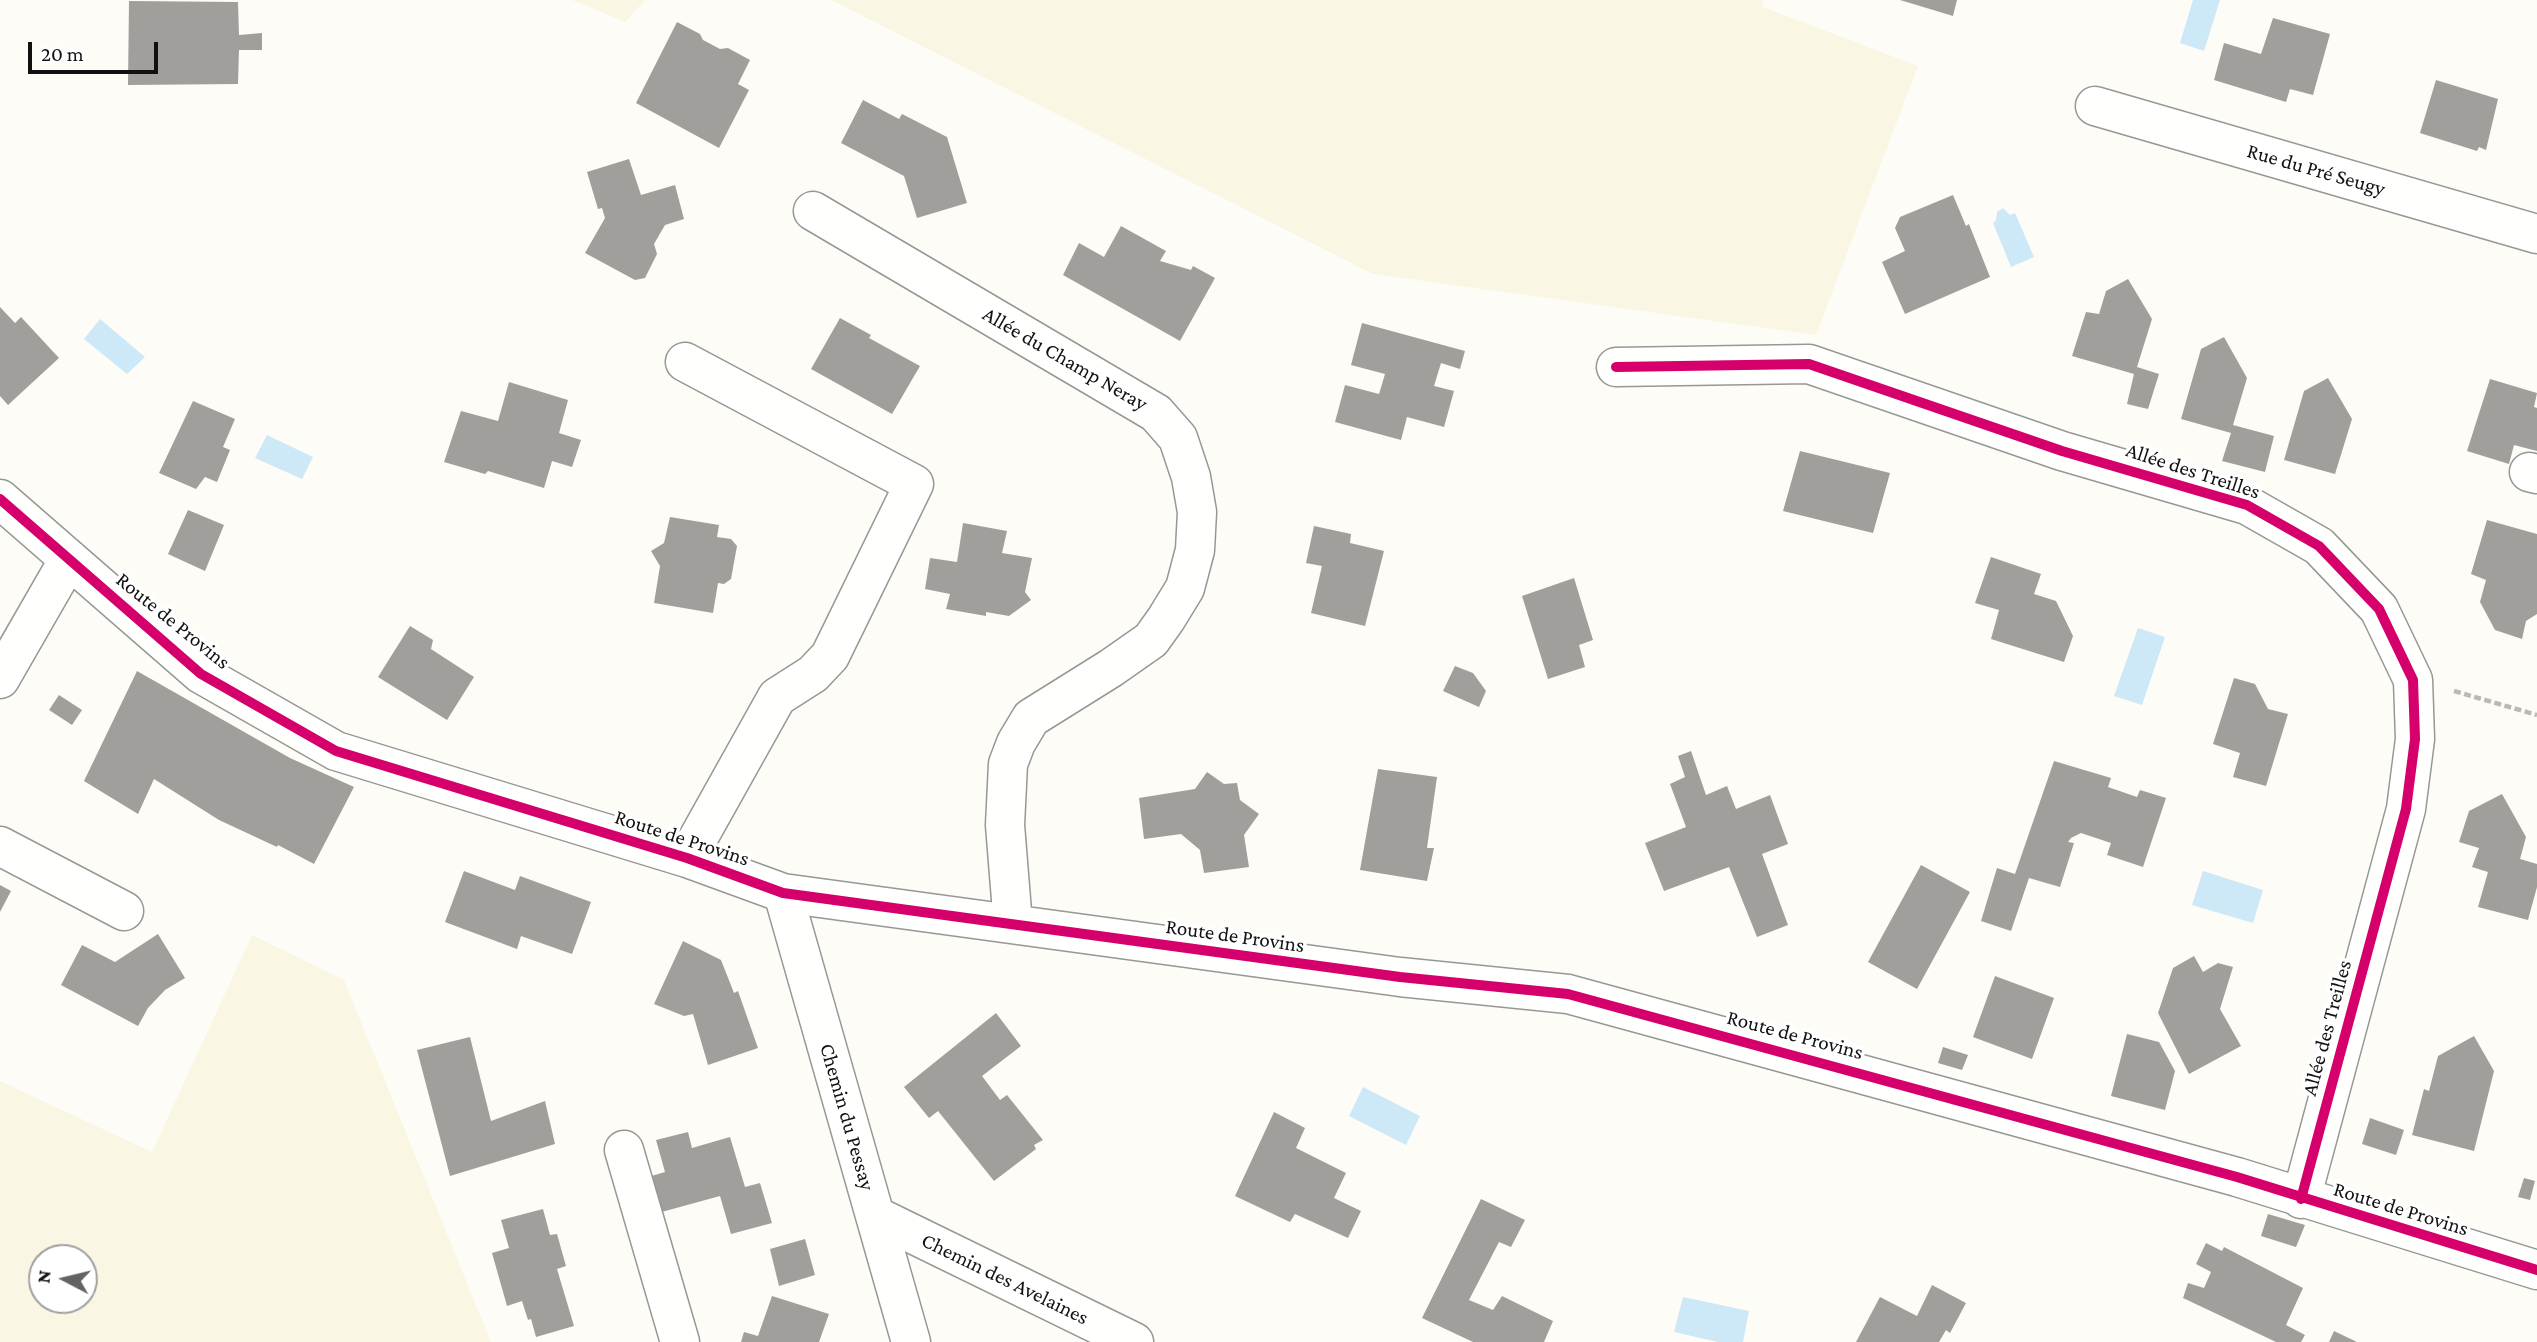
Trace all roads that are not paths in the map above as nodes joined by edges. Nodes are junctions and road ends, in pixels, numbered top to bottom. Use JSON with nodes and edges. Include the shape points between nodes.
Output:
{"nodes":[{"id":1,"x":2095,"y":106,"type":"dead end"},
{"id":2,"x":813,"y":211,"type":"dead end"},
{"id":3,"x":2537,"y":234,"type":"edge"},
{"id":4,"x":685,"y":362,"type":"dead end"},
{"id":5,"x":1616,"y":367,"type":"dead end"},
{"id":6,"x":0,"y":499,"type":"edge"},
{"id":7,"x":69,"y":559,"type":"junction"},
{"id":8,"x":0,"y":679,"type":"edge"},
{"id":9,"x":0,"y":846,"type":"edge"},
{"id":10,"x":687,"y":858,"type":"junction"},
{"id":11,"x":783,"y":893,"type":"junction"},
{"id":12,"x":124,"y":911,"type":"dead end"},
{"id":13,"x":1013,"y":925,"type":"junction"},
{"id":14,"x":624,"y":1150,"type":"dead end"},
{"id":15,"x":2301,"y":1199,"type":"junction"},
{"id":16,"x":876,"y":1216,"type":"junction"},
{"id":17,"x":2537,"y":1270,"type":"edge"},
{"id":18,"x":680,"y":1342,"type":"edge"},
{"id":19,"x":911,"y":1342,"type":"edge"},
{"id":20,"x":1134,"y":1342,"type":"edge"}],
"edges":[{"from":1,"to":3,"type":"street","name":"Rue du Pré Seugy"},
{"from":2,"to":13,"type":"street","name":"Allée du Champ Neray","via":[[1156,413],[1178,438],[1191,477],[1197,512],[1195,550],[1185,589],[1166,620],[1151,640],[1031,718],[1008,764],[1005,793]]},
{"from":4,"to":10,"type":"street","name":"Route de Provins","via":[[914,484],[830,656],[813,674],[777,697]]},
{"from":5,"to":15,"type":"street","name":"Allée des Treilles","via":[[1809,364],[2062,451],[2247,505],[2319,546],[2379,608],[2413,680],[2415,738],[2406,809]]},
{"from":6,"to":7,"type":"street","name":"Route de Provins"},
{"from":7,"to":8,"type":"street"},
{"from":7,"to":10,"type":"street","name":"Route de Provins","via":[[201,674],[336,751]]},
{"from":9,"to":12,"type":"street"},
{"from":10,"to":11,"type":"street","name":"Route de Provins"},
{"from":11,"to":13,"type":"street","name":"Route de Provins"},
{"from":11,"to":16,"type":"street","name":"Chemin du Pessay"},
{"from":13,"to":15,"type":"street","name":"Route de Provins","via":[[1400,978],[1568,994],[2197,1166]]},
{"from":14,"to":18,"type":"street"},
{"from":15,"to":17,"type":"street","name":"Route de Provins"},
{"from":16,"to":19,"type":"street","name":"Chemin du Pessay"},
{"from":16,"to":20,"type":"street","name":"Chemin des Avelaines"}]}
